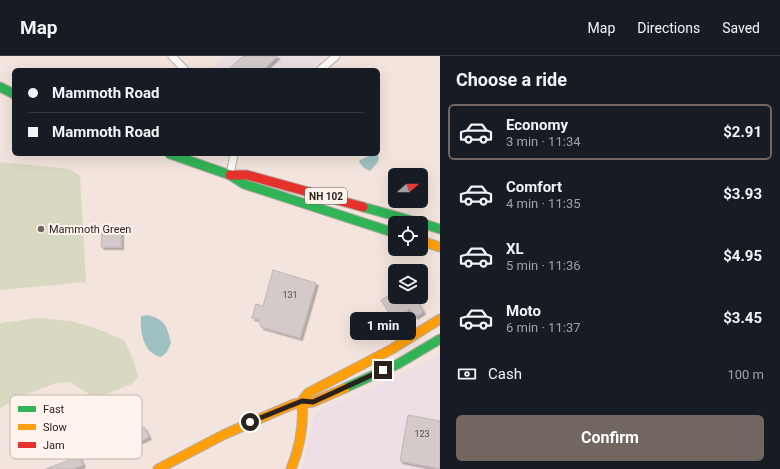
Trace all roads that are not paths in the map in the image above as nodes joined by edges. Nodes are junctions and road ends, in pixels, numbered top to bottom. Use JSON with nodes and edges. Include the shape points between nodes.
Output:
{"nodes":[{"id":1,"x":172,"y":56,"type":"edge"},
{"id":2,"x":336,"y":56,"type":"edge"},
{"id":3,"x":182,"y":68,"type":"edge"},
{"id":4,"x":322,"y":68,"type":"edge"},
{"id":5,"x":0,"y":87,"type":"edge"},
{"id":6,"x":12,"y":93,"type":"edge"},
{"id":7,"x":176,"y":156,"type":"edge"},
{"id":8,"x":234,"y":156,"type":"edge"},
{"id":9,"x":230,"y":175,"type":"junction"},
{"id":10,"x":395,"y":216,"type":"edge"},
{"id":11,"x":428,"y":225,"type":"edge"},
{"id":12,"x":440,"y":229,"type":"edge"},
{"id":13,"x":388,"y":231,"type":"edge"},
{"id":14,"x":428,"y":243,"type":"edge"},
{"id":15,"x":440,"y":247,"type":"edge"},
{"id":16,"x":440,"y":319,"type":"edge"},
{"id":17,"x":440,"y":339,"type":"edge"},
{"id":18,"x":302,"y":401,"type":"junction"},
{"id":19,"x":158,"y":469,"type":"edge"},
{"id":20,"x":291,"y":469,"type":"edge"}],
"edges":[{"from":1,"to":3,"type":"street"},
{"from":2,"to":4,"type":"street"},
{"from":5,"to":6,"type":"main road"},
{"from":7,"to":9,"type":"main road","number":"NH 102"},
{"from":8,"to":9,"type":"street"},
{"from":9,"to":10,"type":"main road","number":"NH 102","via":[[247,175]]},
{"from":9,"to":13,"type":"main road","number":"NH 102","via":[[244,184]]},
{"from":11,"to":12,"type":"main road","number":"NH 102"},
{"from":14,"to":15,"type":"main road"},
{"from":16,"to":18,"type":"main road","via":[[392,349],[308,393]]},
{"from":17,"to":18,"type":"main road","via":[[398,364],[313,402]]},
{"from":18,"to":19,"type":"main road","via":[[250,422]]},
{"from":18,"to":20,"type":"main road","via":[[302,431]]}]}
